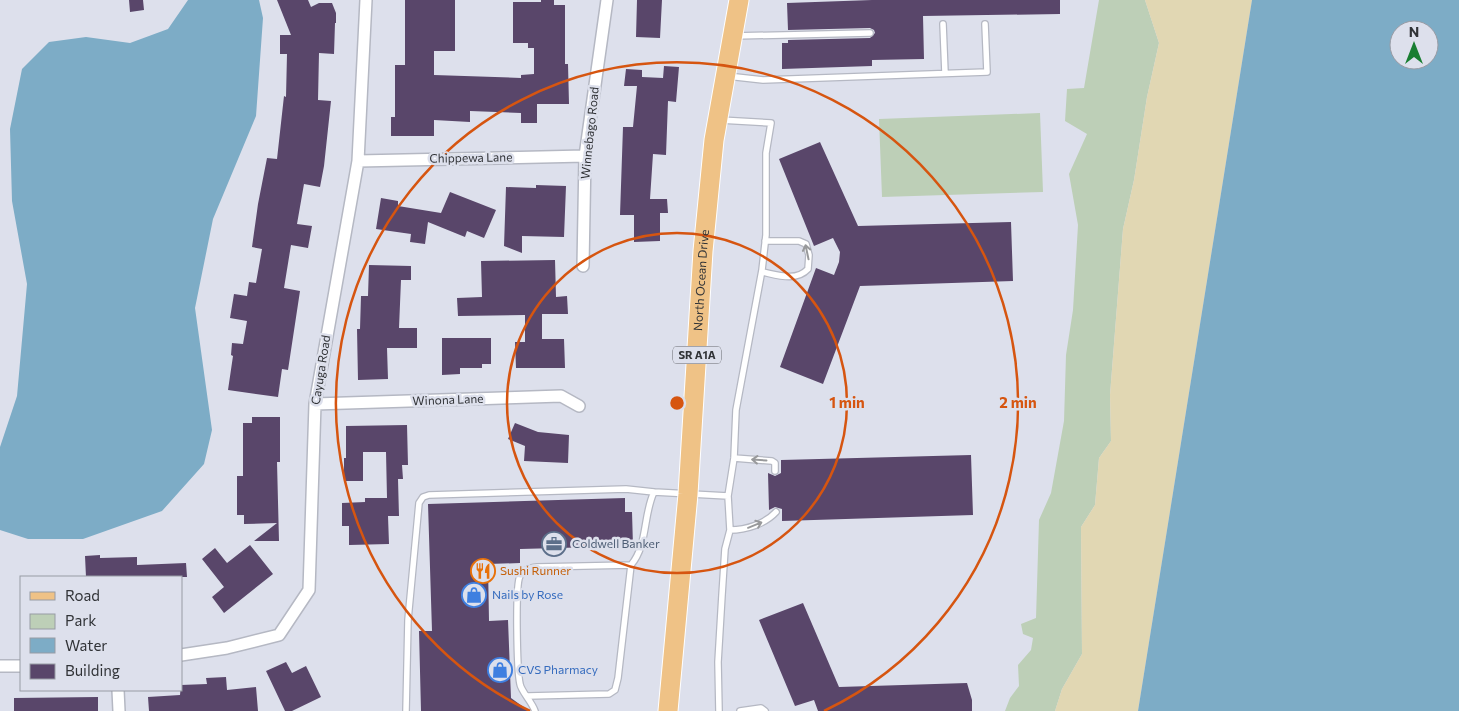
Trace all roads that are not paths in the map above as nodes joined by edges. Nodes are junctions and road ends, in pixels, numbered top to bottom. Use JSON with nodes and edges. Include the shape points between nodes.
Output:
{"nodes":[{"id":1,"x":366,"y":0,"type":"edge"},
{"id":2,"x":607,"y":0,"type":"edge"},
{"id":3,"x":739,"y":0,"type":"edge"},
{"id":4,"x":943,"y":24,"type":"dead end"},
{"id":5,"x":985,"y":24,"type":"dead end"},
{"id":6,"x":870,"y":33,"type":"dead end"},
{"id":7,"x":732,"y":36,"type":"junction"},
{"id":8,"x":945,"y":74,"type":"junction"},
{"id":9,"x":725,"y":75,"type":"junction"},
{"id":10,"x":718,"y":120,"type":"junction"},
{"id":11,"x":585,"y":156,"type":"junction"},
{"id":12,"x":358,"y":161,"type":"junction"},
{"id":13,"x":765,"y":240,"type":"junction"},
{"id":14,"x":583,"y":266,"type":"dead end"},
{"id":15,"x":762,"y":272,"type":"junction"},
{"id":16,"x":314,"y":404,"type":"junction"},
{"id":17,"x":579,"y":406,"type":"dead end"},
{"id":18,"x":734,"y":458,"type":"junction"},
{"id":19,"x":775,"y":471,"type":"dead end"},
{"id":20,"x":654,"y":492,"type":"junction"},
{"id":21,"x":688,"y":494,"type":"junction"},
{"id":22,"x":728,"y":496,"type":"junction"},
{"id":23,"x":776,"y":512,"type":"dead end"},
{"id":24,"x":730,"y":530,"type":"junction"},
{"id":25,"x":631,"y":565,"type":"junction"},
{"id":26,"x":182,"y":654,"type":"edge"},
{"id":27,"x":0,"y":666,"type":"edge"},
{"id":28,"x":20,"y":666,"type":"edge"},
{"id":29,"x":118,"y":691,"type":"edge"},
{"id":30,"x":528,"y":696,"type":"junction"},
{"id":31,"x":119,"y":711,"type":"edge"},
{"id":32,"x":406,"y":711,"type":"edge"},
{"id":33,"x":535,"y":711,"type":"edge"},
{"id":34,"x":668,"y":711,"type":"edge"},
{"id":35,"x":719,"y":711,"type":"edge"},
{"id":36,"x":740,"y":711,"type":"edge"},
{"id":37,"x":765,"y":711,"type":"edge"}],
"edges":[{"from":1,"to":12,"type":"street","name":"Cayuga Road"},
{"from":2,"to":11,"type":"street","name":"Winnebago Road"},
{"from":3,"to":7,"type":"main road","name":"North Ocean Drive","number":"SR A1A"},
{"from":4,"to":8,"type":"lane"},
{"from":5,"to":8,"type":"lane","via":[[987,72]]},
{"from":6,"to":7,"type":"lane"},
{"from":7,"to":9,"type":"main road","name":"North Ocean Drive","number":"SR A1A"},
{"from":8,"to":9,"type":"lane","via":[[763,80]]},
{"from":9,"to":10,"type":"main road","name":"North Ocean Drive","number":"SR A1A"},
{"from":10,"to":13,"type":"lane","via":[[771,123],[766,154]]},
{"from":10,"to":21,"type":"main road","name":"North Ocean Drive","number":"SR A1A","via":[[704,251]]},
{"from":11,"to":12,"type":"street","name":"Chippewa Lane"},
{"from":11,"to":14,"type":"street","name":"Winnebago Road"},
{"from":12,"to":16,"type":"street","name":"Cayuga Road"},
{"from":13,"to":15,"type":"lane"},
{"from":15,"to":13,"type":"lane","one_way":true,"via":[[799,276],[808,269],[809,262],[806,244]]},
{"from":15,"to":18,"type":"lane","via":[[736,410]]},
{"from":16,"to":17,"type":"street","name":"Winona Lane","via":[[562,396]]},
{"from":16,"to":26,"type":"street","name":"Cayuga Road","via":[[309,590],[279,635],[227,648]]},
{"from":19,"to":18,"type":"lane","one_way":true,"via":[[772,461]]},
{"from":18,"to":22,"type":"lane"},
{"from":20,"to":21,"type":"lane"},
{"from":20,"to":25,"type":"lane","via":[[648,504],[642,543]]},
{"from":20,"to":32,"type":"lane","via":[[626,489],[423,497],[419,503],[408,620]]},
{"from":21,"to":22,"type":"lane"},
{"from":21,"to":34,"type":"main road","name":"North Ocean Drive","number":"SR A1A"},
{"from":22,"to":24,"type":"lane"},
{"from":24,"to":23,"type":"lane","one_way":true,"via":[[746,528]]},
{"from":24,"to":35,"type":"lane","via":[[725,550],[718,662]]},
{"from":25,"to":30,"type":"lane","via":[[615,690],[608,694]]},
{"from":25,"to":30,"type":"lane","via":[[537,567],[520,575],[517,610],[520,686]]},
{"from":27,"to":28,"type":"street"},
{"from":29,"to":31,"type":"street"},
{"from":30,"to":33,"type":"lane"},
{"from":36,"to":37,"type":"lane","via":[[761,708]]}]}
